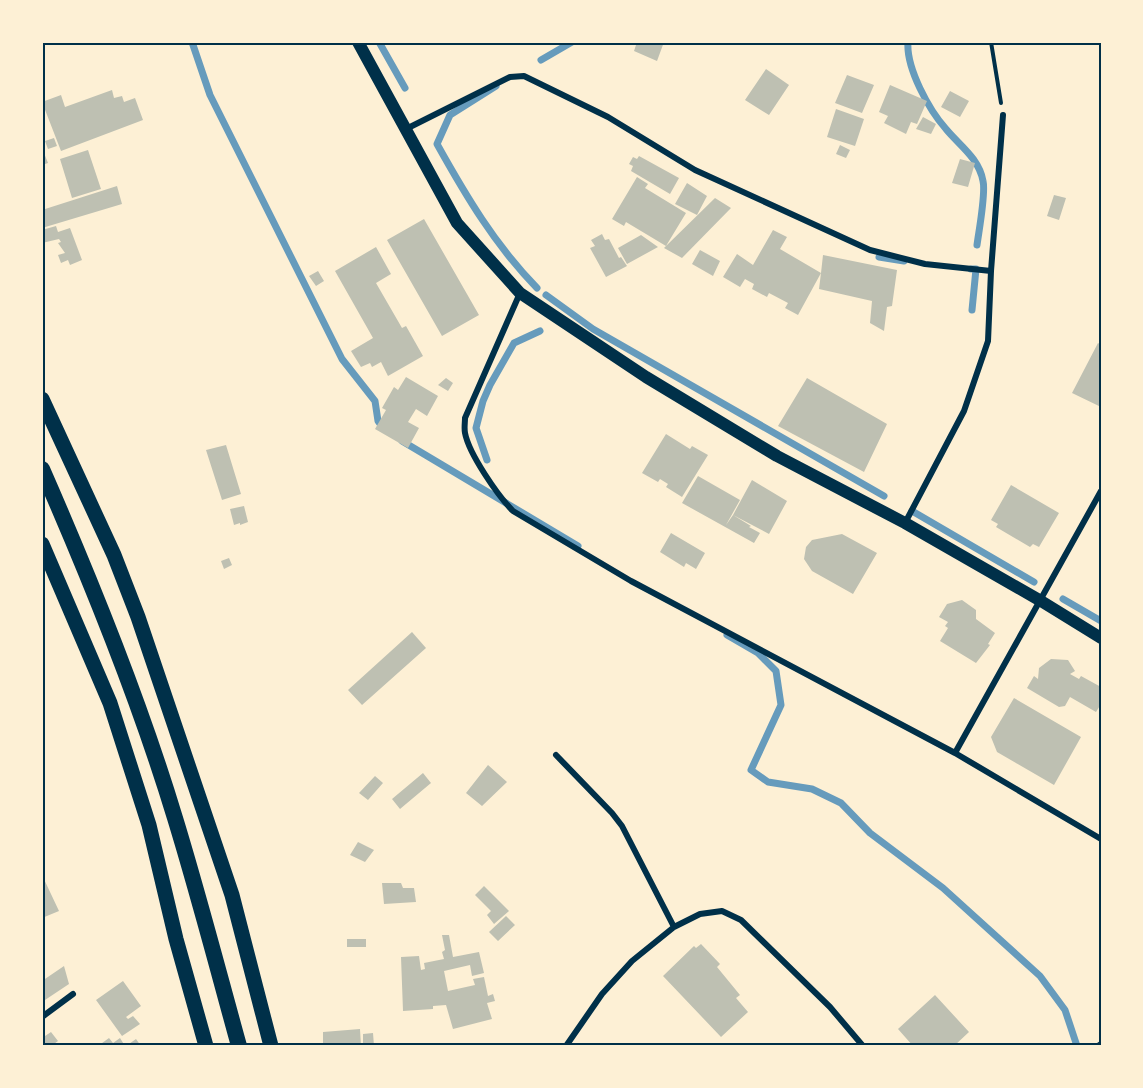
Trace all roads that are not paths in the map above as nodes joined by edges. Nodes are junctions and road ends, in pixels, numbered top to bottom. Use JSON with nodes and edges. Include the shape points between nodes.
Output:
{"nodes":[{"id":1,"x":358,"y":42,"type":"edge"},
{"id":2,"x":1003,"y":115,"type":"road end"},
{"id":3,"x":406,"y":129,"type":"junction"},
{"id":4,"x":991,"y":272,"type":"junction"},
{"id":5,"x":520,"y":293,"type":"junction"},
{"id":6,"x":42,"y":399,"type":"edge"},
{"id":7,"x":42,"y":469,"type":"edge"},
{"id":8,"x":1101,"y":491,"type":"edge"},
{"id":9,"x":905,"y":523,"type":"junction"},
{"id":10,"x":42,"y":544,"type":"edge"},
{"id":11,"x":1041,"y":601,"type":"junction"},
{"id":12,"x":1101,"y":638,"type":"edge"},
{"id":13,"x":955,"y":753,"type":"junction"},
{"id":14,"x":556,"y":755,"type":"dead end"},
{"id":15,"x":1101,"y":839,"type":"edge"},
{"id":16,"x":674,"y":927,"type":"junction"},
{"id":17,"x":73,"y":994,"type":"dead end"},
{"id":18,"x":42,"y":1017,"type":"edge"},
{"id":19,"x":206,"y":1046,"type":"edge"},
{"id":20,"x":239,"y":1046,"type":"edge"},
{"id":21,"x":271,"y":1046,"type":"edge"},
{"id":22,"x":566,"y":1046,"type":"edge"},
{"id":23,"x":864,"y":1046,"type":"edge"}],
"edges":[{"from":1,"to":3,"type":"main road"},
{"from":2,"to":4,"type":"street"},
{"from":3,"to":4,"type":"street","via":[[510,77],[524,76],[608,117],[695,170],[870,250],[925,264]]},
{"from":3,"to":5,"type":"main road","via":[[457,223]]},
{"from":4,"to":9,"type":"street","via":[[988,342],[963,411]]},
{"from":5,"to":9,"type":"main road","via":[[646,377],[777,456]]},
{"from":5,"to":13,"type":"street","via":[[465,418],[470,447],[501,499],[513,511],[631,581]]},
{"from":6,"to":21,"type":"main road","via":[[114,555],[138,617],[232,895]]},
{"from":7,"to":20,"type":"highway","via":[[85,566],[137,703],[175,817]]},
{"from":8,"to":11,"type":"street"},
{"from":9,"to":11,"type":"main road"},
{"from":10,"to":19,"type":"main road","via":[[110,704],[149,825]]},
{"from":11,"to":12,"type":"main road"},
{"from":11,"to":13,"type":"street"},
{"from":13,"to":15,"type":"street"},
{"from":14,"to":16,"type":"street","via":[[622,825]]},
{"from":16,"to":22,"type":"street","via":[[632,961]]},
{"from":16,"to":23,"type":"street","via":[[700,914],[722,911],[741,920]]},
{"from":17,"to":18,"type":"street"}]}
